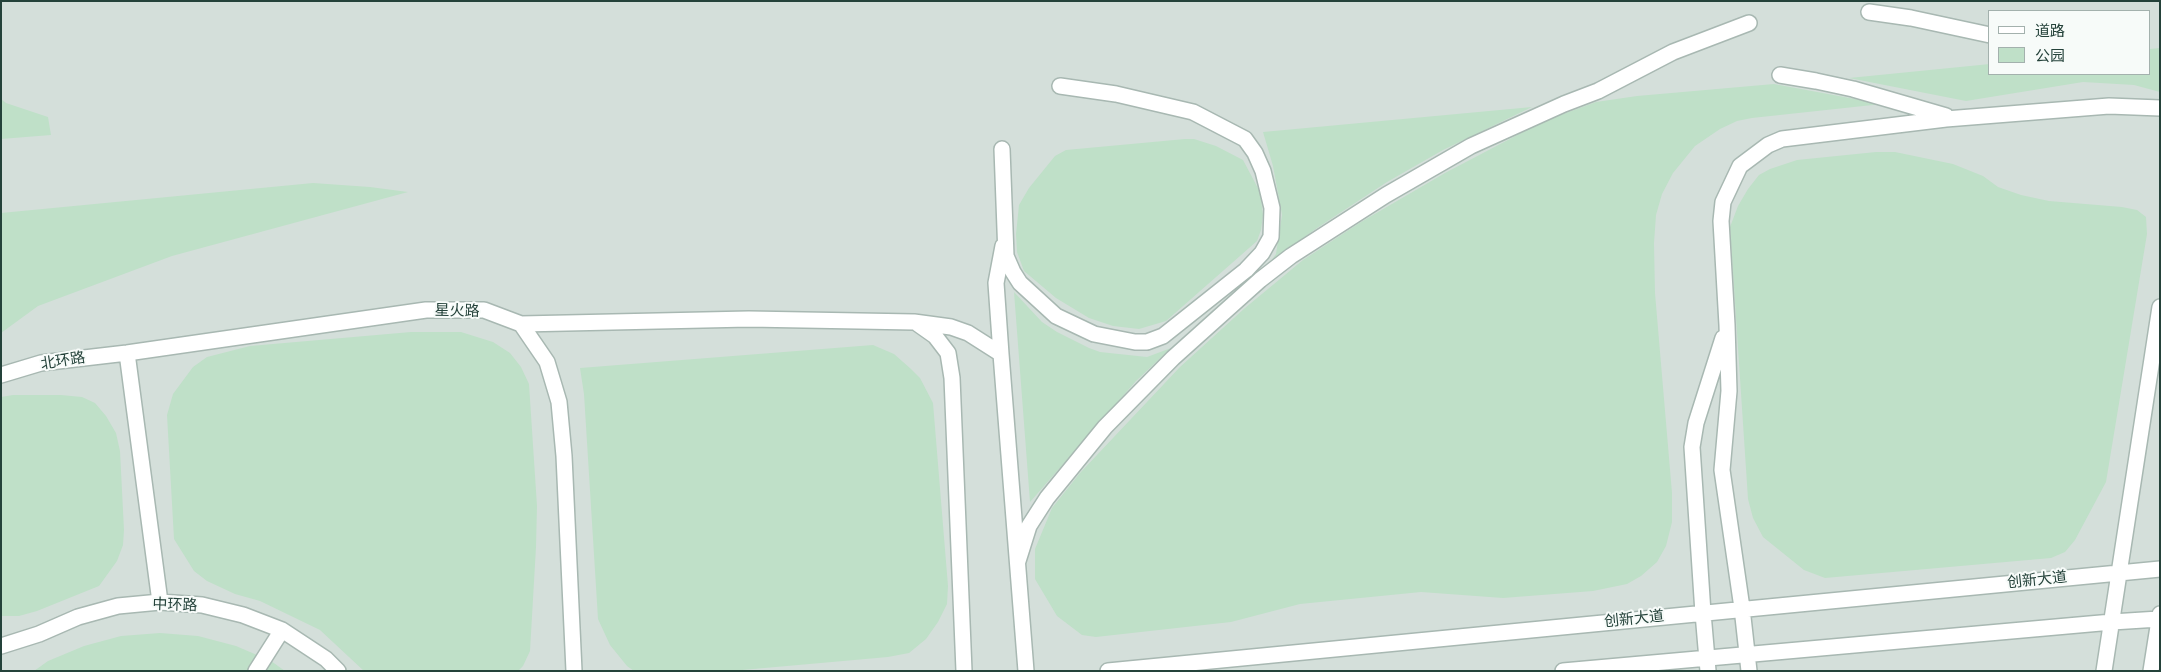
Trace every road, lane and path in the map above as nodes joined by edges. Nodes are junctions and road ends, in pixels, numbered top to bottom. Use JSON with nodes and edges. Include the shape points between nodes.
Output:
{"nodes":[{"id":1,"x":1869,"y":12,"type":"dead end"},
{"id":2,"x":1749,"y":23,"type":"dead end"},
{"id":3,"x":1988,"y":35,"type":"edge"},
{"id":4,"x":1780,"y":76,"type":"dead end"},
{"id":5,"x":1060,"y":86,"type":"dead end"},
{"id":6,"x":2160,"y":108,"type":"edge"},
{"id":7,"x":1952,"y":118,"type":"junction"},
{"id":8,"x":1002,"y":149,"type":"dead end"},
{"id":9,"x":1005,"y":235,"type":"junction"},
{"id":10,"x":2160,"y":307,"type":"edge"},
{"id":11,"x":914,"y":322,"type":"junction"},
{"id":12,"x":522,"y":324,"type":"junction"},
{"id":13,"x":1727,"y":325,"type":"junction"},
{"id":14,"x":127,"y":353,"type":"junction"},
{"id":15,"x":1001,"y":354,"type":"junction"},
{"id":16,"x":1,"y":375,"type":"edge"},
{"id":17,"x":1018,"y":562,"type":"junction"},
{"id":18,"x":2160,"y":569,"type":"edge"},
{"id":19,"x":2119,"y":572,"type":"junction"},
{"id":20,"x":160,"y":602,"type":"junction"},
{"id":21,"x":1742,"y":608,"type":"junction"},
{"id":22,"x":1703,"y":612,"type":"junction"},
{"id":23,"x":2159,"y":616,"type":"edge"},
{"id":24,"x":2112,"y":622,"type":"junction"},
{"id":25,"x":282,"y":630,"type":"junction"},
{"id":26,"x":1,"y":646,"type":"edge"},
{"id":27,"x":1746,"y":654,"type":"junction"},
{"id":28,"x":1707,"y":664,"type":"edge"},
{"id":29,"x":256,"y":671,"type":"edge"},
{"id":30,"x":338,"y":671,"type":"edge"},
{"id":31,"x":574,"y":671,"type":"edge"},
{"id":32,"x":964,"y":671,"type":"edge"},
{"id":33,"x":1026,"y":671,"type":"edge"},
{"id":34,"x":1108,"y":671,"type":"edge"},
{"id":35,"x":1563,"y":671,"type":"edge"},
{"id":36,"x":1749,"y":671,"type":"edge"},
{"id":37,"x":2104,"y":671,"type":"edge"},
{"id":38,"x":2151,"y":671,"type":"edge"}],
"edges":[{"from":1,"to":3,"type":"street"},
{"from":2,"to":17,"type":"street","via":[[1673,52],[1598,92],[1471,146],[1386,195],[1291,256],[1173,358],[1105,427],[1047,498],[1029,526]]},
{"from":4,"to":7,"type":"street","via":[[1853,89]]},
{"from":5,"to":9,"type":"street","via":[[1116,94],[1193,112],[1245,139],[1263,171],[1272,208],[1269,242],[1246,270],[1172,330],[1154,340],[1135,342],[1094,334],[1056,316],[1020,283],[1013,272],[1006,256]]},
{"from":6,"to":7,"type":"street","via":[[2109,106]]},
{"from":7,"to":13,"type":"street","via":[[1782,139],[1768,144],[1740,166],[1723,202],[1721,221]]},
{"from":8,"to":9,"type":"street"},
{"from":9,"to":15,"type":"street","via":[[996,283]]},
{"from":10,"to":19,"type":"street"},
{"from":11,"to":12,"type":"street","via":[[749,319]]},
{"from":11,"to":15,"type":"street","via":[[968,333]]},
{"from":11,"to":32,"type":"street","via":[[935,336],[948,353],[952,378]]},
{"from":12,"to":14,"type":"street","name":"星火路","via":[[484,310],[426,310]]},
{"from":12,"to":31,"type":"street","via":[[547,362],[559,402]]},
{"from":13,"to":21,"type":"street","via":[[1729,391],[1722,470]]},
{"from":13,"to":22,"type":"street","via":[[1696,423],[1692,447]]},
{"from":14,"to":16,"type":"street","name":"北环路","via":[[41,363]]},
{"from":14,"to":20,"type":"street"},
{"from":15,"to":17,"type":"street"},
{"from":17,"to":33,"type":"street"},
{"from":18,"to":19,"type":"street","name":"创新大道"},
{"from":19,"to":21,"type":"street","name":"创新大道"},
{"from":19,"to":24,"type":"street"},
{"from":20,"to":25,"type":"street","name":"中环路","via":[[202,605],[243,615]]},
{"from":20,"to":26,"type":"street","name":"中环路","via":[[118,606],[78,617]]},
{"from":21,"to":22,"type":"street","name":"创新大道"},
{"from":21,"to":27,"type":"street"},
{"from":22,"to":28,"type":"street"},
{"from":22,"to":34,"type":"street","name":"创新大道"},
{"from":23,"to":24,"type":"street"},
{"from":23,"to":38,"type":"street"},
{"from":24,"to":27,"type":"street"},
{"from":24,"to":37,"type":"street"},
{"from":25,"to":29,"type":"street"},
{"from":25,"to":30,"type":"street","name":"中环路","via":[[326,659]]},
{"from":27,"to":28,"type":"street"},
{"from":27,"to":36,"type":"street"},
{"from":28,"to":35,"type":"street"}]}
